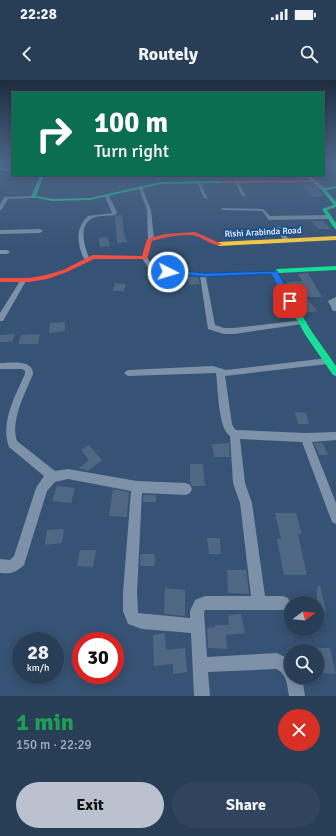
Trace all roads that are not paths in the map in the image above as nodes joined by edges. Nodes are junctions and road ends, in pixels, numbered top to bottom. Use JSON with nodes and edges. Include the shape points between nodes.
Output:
{"nodes":[{"id":1,"x":34,"y":192,"type":"edge"},
{"id":2,"x":123,"y":192,"type":"edge"},
{"id":3,"x":142,"y":192,"type":"edge"},
{"id":4,"x":203,"y":192,"type":"edge"},
{"id":5,"x":242,"y":192,"type":"edge"},
{"id":6,"x":325,"y":192,"type":"edge"},
{"id":7,"x":244,"y":195,"type":"dead end"},
{"id":8,"x":107,"y":196,"type":"junction"},
{"id":9,"x":32,"y":197,"type":"junction"},
{"id":10,"x":0,"y":198,"type":"edge"},
{"id":11,"x":6,"y":198,"type":"junction"},
{"id":12,"x":206,"y":198,"type":"dead end"},
{"id":13,"x":336,"y":206,"type":"edge"},
{"id":14,"x":0,"y":209,"type":"edge"},
{"id":15,"x":223,"y":209,"type":"dead end"},
{"id":16,"x":333,"y":222,"type":"edge"},
{"id":17,"x":278,"y":228,"type":"dead end"},
{"id":18,"x":40,"y":231,"type":"dead end"},
{"id":19,"x":0,"y":232,"type":"edge"},
{"id":20,"x":336,"y":238,"type":"edge"},
{"id":21,"x":151,"y":239,"type":"junction"},
{"id":22,"x":287,"y":242,"type":"junction"},
{"id":23,"x":0,"y":252,"type":"edge"},
{"id":24,"x":7,"y":252,"type":"dead end"},
{"id":25,"x":86,"y":258,"type":"junction"},
{"id":26,"x":145,"y":258,"type":"junction"},
{"id":27,"x":336,"y":268,"type":"edge"},
{"id":28,"x":275,"y":272,"type":"junction"},
{"id":29,"x":206,"y":275,"type":"junction"},
{"id":30,"x":0,"y":280,"type":"edge"},
{"id":31,"x":23,"y":281,"type":"junction"},
{"id":32,"x":336,"y":299,"type":"edge"},
{"id":33,"x":336,"y":309,"type":"edge"},
{"id":34,"x":0,"y":319,"type":"edge"},
{"id":35,"x":302,"y":322,"type":"junction"},
{"id":36,"x":0,"y":366,"type":"edge"},
{"id":37,"x":333,"y":366,"type":"edge"},
{"id":38,"x":220,"y":371,"type":"junction"},
{"id":39,"x":128,"y":373,"type":"dead end"},
{"id":40,"x":235,"y":434,"type":"junction"},
{"id":41,"x":336,"y":436,"type":"edge"},
{"id":42,"x":305,"y":438,"type":"junction"},
{"id":43,"x":53,"y":477,"type":"junction"},
{"id":44,"x":138,"y":487,"type":"junction"},
{"id":45,"x":186,"y":489,"type":"dead end"},
{"id":46,"x":336,"y":518,"type":"edge"},
{"id":47,"x":0,"y":566,"type":"edge"},
{"id":48,"x":259,"y":603,"type":"junction"},
{"id":49,"x":283,"y":603,"type":"dead end"},
{"id":50,"x":198,"y":626,"type":"junction"},
{"id":51,"x":200,"y":665,"type":"junction"},
{"id":52,"x":284,"y":665,"type":"edge"},
{"id":53,"x":295,"y":684,"type":"edge"},
{"id":54,"x":202,"y":696,"type":"edge"},
{"id":55,"x":297,"y":696,"type":"edge"}],
"edges":[{"from":1,"to":9,"type":"street"},
{"from":2,"to":8,"type":"street"},
{"from":3,"to":21,"type":"street","via":[[149,210]]},
{"from":4,"to":12,"type":"street"},
{"from":5,"to":7,"type":"street"},
{"from":6,"to":13,"type":"street"},
{"from":8,"to":9,"type":"street","via":[[72,200]]},
{"from":8,"to":25,"type":"street","via":[[114,214],[90,217],[80,234]]},
{"from":9,"to":11,"type":"street"},
{"from":10,"to":11,"type":"street"},
{"from":11,"to":14,"type":"street"},
{"from":13,"to":16,"type":"street","via":[[324,208]]},
{"from":15,"to":16,"type":"street","via":[[263,210],[269,218]]},
{"from":17,"to":22,"type":"street"},
{"from":18,"to":19,"type":"street"},
{"from":20,"to":22,"type":"street","name":"Rishi Arabinda Road"},
{"from":21,"to":22,"type":"street","name":"Rishi Arabinda Road","via":[[196,234],[212,243],[222,245]]},
{"from":21,"to":26,"type":"street"},
{"from":23,"to":24,"type":"street"},
{"from":25,"to":26,"type":"street"},
{"from":25,"to":31,"type":"street","via":[[75,267],[58,274]]},
{"from":26,"to":29,"type":"street","via":[[156,271]]},
{"from":27,"to":28,"type":"street"},
{"from":28,"to":29,"type":"street"},
{"from":28,"to":35,"type":"street"},
{"from":29,"to":35,"type":"street","via":[[203,280],[209,322],[211,327],[217,330],[234,331]]},
{"from":30,"to":31,"type":"street"},
{"from":31,"to":34,"type":"street"},
{"from":32,"to":33,"type":"street","via":[[331,301]]},
{"from":35,"to":37,"type":"street"},
{"from":36,"to":43,"type":"street","via":[[23,366],[29,369],[11,422],[9,437],[12,444]]},
{"from":37,"to":38,"type":"street","via":[[226,373]]},
{"from":38,"to":39,"type":"street","via":[[212,369]]},
{"from":38,"to":40,"type":"street","via":[[227,424],[230,431]]},
{"from":40,"to":42,"type":"street"},
{"from":40,"to":48,"type":"street","via":[[239,483],[246,503]]},
{"from":41,"to":42,"type":"street"},
{"from":42,"to":46,"type":"street"},
{"from":43,"to":44,"type":"street","via":[[68,474]]},
{"from":43,"to":47,"type":"street","via":[[42,488],[20,560],[12,567]]},
{"from":44,"to":45,"type":"street"},
{"from":44,"to":50,"type":"street","via":[[130,592],[130,611],[133,619],[142,622]]},
{"from":48,"to":49,"type":"street"},
{"from":48,"to":50,"type":"street","via":[[205,603],[200,605],[198,611]]},
{"from":50,"to":51,"type":"street"},
{"from":51,"to":52,"type":"street","via":[[277,662]]},
{"from":51,"to":54,"type":"street"},
{"from":53,"to":55,"type":"street"}]}
